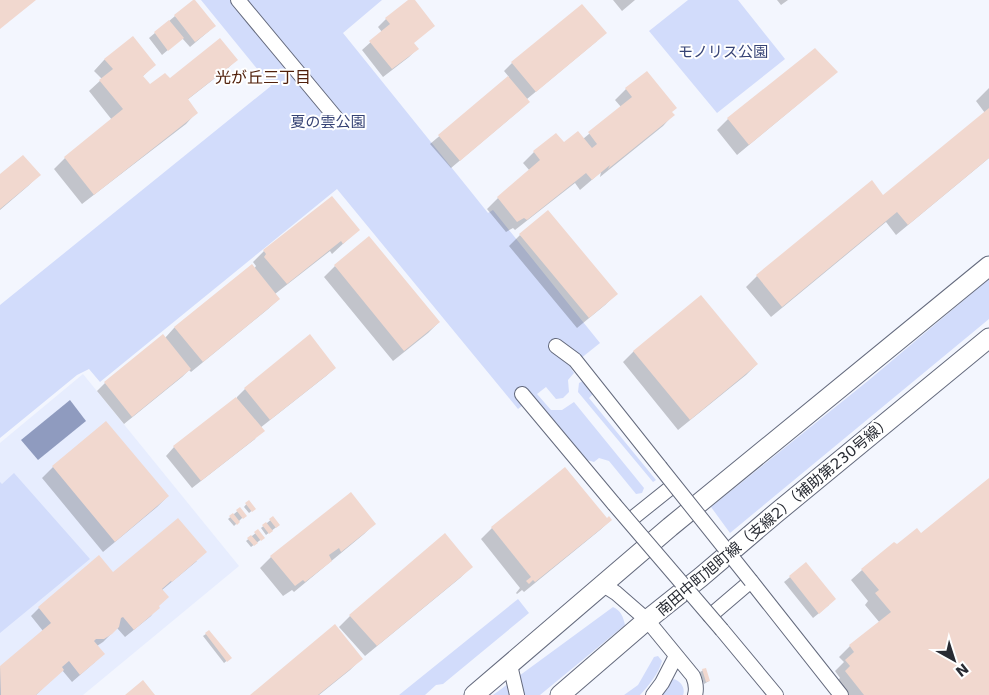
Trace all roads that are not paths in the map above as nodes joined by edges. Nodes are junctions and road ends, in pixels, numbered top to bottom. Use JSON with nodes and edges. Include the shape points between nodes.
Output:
{"nodes":[{"id":1,"x":238,"y":0,"type":"edge"},
{"id":2,"x":337,"y":119,"type":"dead end"},
{"id":3,"x":989,"y":266,"type":"edge"},
{"id":4,"x":989,"y":338,"type":"edge"},
{"id":5,"x":556,"y":346,"type":"dead end"},
{"id":6,"x":522,"y":394,"type":"dead end"},
{"id":7,"x":674,"y":484,"type":"junction"},
{"id":8,"x":629,"y":521,"type":"junction"},
{"id":9,"x":752,"y":581,"type":"junction"},
{"id":10,"x":602,"y":584,"type":"junction"},
{"id":11,"x":710,"y":616,"type":"junction"},
{"id":12,"x":647,"y":620,"type":"junction"},
{"id":13,"x":676,"y":656,"type":"junction"},
{"id":14,"x":510,"y":665,"type":"junction"},
{"id":15,"x":474,"y":695,"type":"edge"},
{"id":16,"x":517,"y":695,"type":"edge"},
{"id":17,"x":560,"y":695,"type":"edge"},
{"id":18,"x":653,"y":695,"type":"edge"},
{"id":19,"x":695,"y":695,"type":"edge"},
{"id":20,"x":776,"y":695,"type":"edge"},
{"id":21,"x":841,"y":695,"type":"edge"}],
"edges":[{"from":1,"to":2,"type":"street"},
{"from":3,"to":10,"type":"main road"},
{"from":4,"to":12,"type":"main road","name":"南田中町旭町線（支線2）（補助第230号線）"},
{"from":5,"to":7,"type":"street","bridge":true,"via":[[575,360]]},
{"from":6,"to":8,"type":"street","bridge":true},
{"from":7,"to":8,"type":"street"},
{"from":7,"to":9,"type":"street","bridge":true},
{"from":8,"to":11,"type":"street","bridge":true},
{"from":9,"to":11,"type":"street"},
{"from":9,"to":21,"type":"street"},
{"from":10,"to":12,"type":"street"},
{"from":10,"to":14,"type":"main road"},
{"from":11,"to":20,"type":"street","bridge":true},
{"from":12,"to":13,"type":"street"},
{"from":12,"to":17,"type":"main road","name":"南田中町旭町線（支線2）（補助第230号線）"},
{"from":13,"to":18,"type":"street"},
{"from":13,"to":19,"type":"street","via":[[693,676]]},
{"from":14,"to":15,"type":"main road"},
{"from":14,"to":16,"type":"street"}]}
